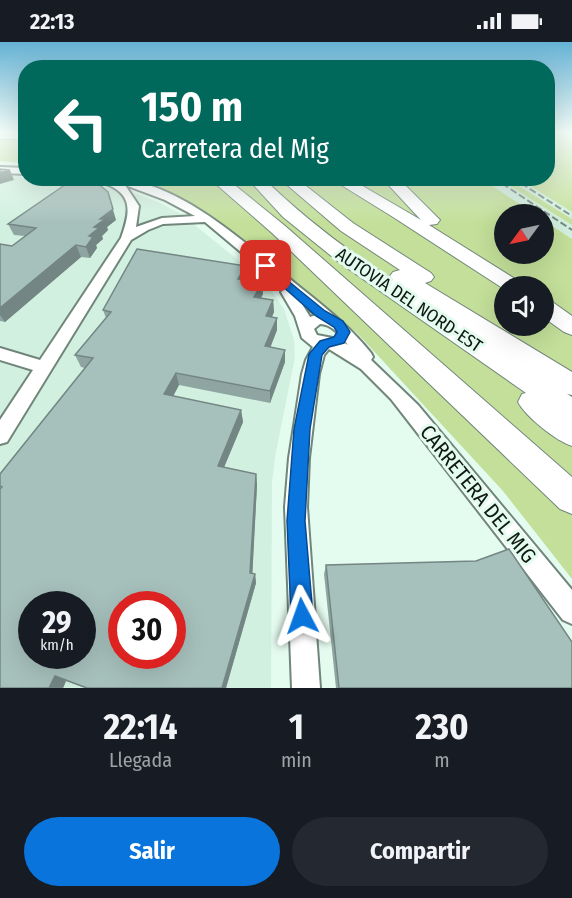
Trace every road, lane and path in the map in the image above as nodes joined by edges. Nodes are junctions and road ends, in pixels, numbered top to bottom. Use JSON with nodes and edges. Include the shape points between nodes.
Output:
{"nodes":[{"id":1,"x":0,"y":168,"type":"edge"},
{"id":2,"x":18,"y":169,"type":"edge"},
{"id":3,"x":118,"y":186,"type":"edge"},
{"id":4,"x":125,"y":186,"type":"edge"},
{"id":5,"x":128,"y":186,"type":"edge"},
{"id":6,"x":226,"y":186,"type":"edge"},
{"id":7,"x":239,"y":186,"type":"edge"},
{"id":8,"x":262,"y":186,"type":"edge"},
{"id":9,"x":281,"y":186,"type":"edge"},
{"id":10,"x":296,"y":186,"type":"edge"},
{"id":11,"x":306,"y":186,"type":"edge"},
{"id":12,"x":351,"y":186,"type":"edge"},
{"id":13,"x":396,"y":186,"type":"edge"},
{"id":14,"x":201,"y":220,"type":"junction"},
{"id":15,"x":278,"y":230,"type":"junction"},
{"id":16,"x":229,"y":237,"type":"junction"},
{"id":17,"x":127,"y":238,"type":"junction"},
{"id":18,"x":437,"y":238,"type":"junction"},
{"id":19,"x":499,"y":276,"type":"edge"},
{"id":20,"x":502,"y":276,"type":"edge"},
{"id":21,"x":284,"y":283,"type":"junction"},
{"id":22,"x":554,"y":314,"type":"edge"},
{"id":23,"x":434,"y":318,"type":"junction"},
{"id":24,"x":329,"y":319,"type":"junction"},
{"id":25,"x":307,"y":327,"type":"junction"},
{"id":26,"x":572,"y":327,"type":"edge"},
{"id":27,"x":333,"y":339,"type":"junction"},
{"id":28,"x":0,"y":354,"type":"edge"},
{"id":29,"x":45,"y":368,"type":"junction"},
{"id":30,"x":572,"y":369,"type":"edge"},
{"id":31,"x":572,"y":386,"type":"edge"},
{"id":32,"x":572,"y":411,"type":"edge"},
{"id":33,"x":572,"y":434,"type":"edge"},
{"id":34,"x":0,"y":436,"type":"edge"},
{"id":35,"x":572,"y":498,"type":"edge"},
{"id":36,"x":572,"y":611,"type":"edge"},
{"id":37,"x":306,"y":688,"type":"edge"}],
"edges":[{"from":1,"to":2,"type":"street"},
{"from":3,"to":17,"type":"street","via":[[134,201]]},
{"from":4,"to":14,"type":"street"},
{"from":5,"to":16,"type":"street","via":[[173,199]]},
{"from":6,"to":15,"type":"highway"},
{"from":7,"to":15,"type":"highway"},
{"from":8,"to":23,"type":"highway","name":"AUTOVIA DEL NORD-EST","via":[[324,242]]},
{"from":9,"to":31,"type":"highway","name":"AUTOVIA DEL NORD-EST","via":[[355,246]]},
{"from":10,"to":30,"type":"highway","via":[[357,234]]},
{"from":11,"to":18,"type":"highway","via":[[387,212]]},
{"from":12,"to":18,"type":"highway"},
{"from":13,"to":20,"type":"highway","via":[[439,227]]},
{"from":14,"to":16,"type":"street"},
{"from":14,"to":17,"type":"street","via":[[164,219]]},
{"from":15,"to":35,"type":"highway"},
{"from":16,"to":21,"type":"street"},
{"from":17,"to":29,"type":"street"},
{"from":18,"to":19,"type":"highway"},
{"from":21,"to":24,"type":"street"},
{"from":21,"to":25,"type":"street"},
{"from":22,"to":26,"type":"highway"},
{"from":23,"to":32,"type":"highway","name":"AUTOVIA DEL NORD-EST"},
{"from":23,"to":33,"type":"highway"},
{"from":24,"to":25,"type":"street","via":[[315,320]]},
{"from":24,"to":27,"type":"street","via":[[339,324]]},
{"from":25,"to":27,"type":"street","via":[[310,338]]},
{"from":27,"to":36,"type":"street","name":"CARRETERA DEL MIG","via":[[382,379]]},
{"from":27,"to":37,"type":"street","via":[[315,354],[302,429],[296,521]]},
{"from":28,"to":29,"type":"street"},
{"from":29,"to":34,"type":"street"}]}
